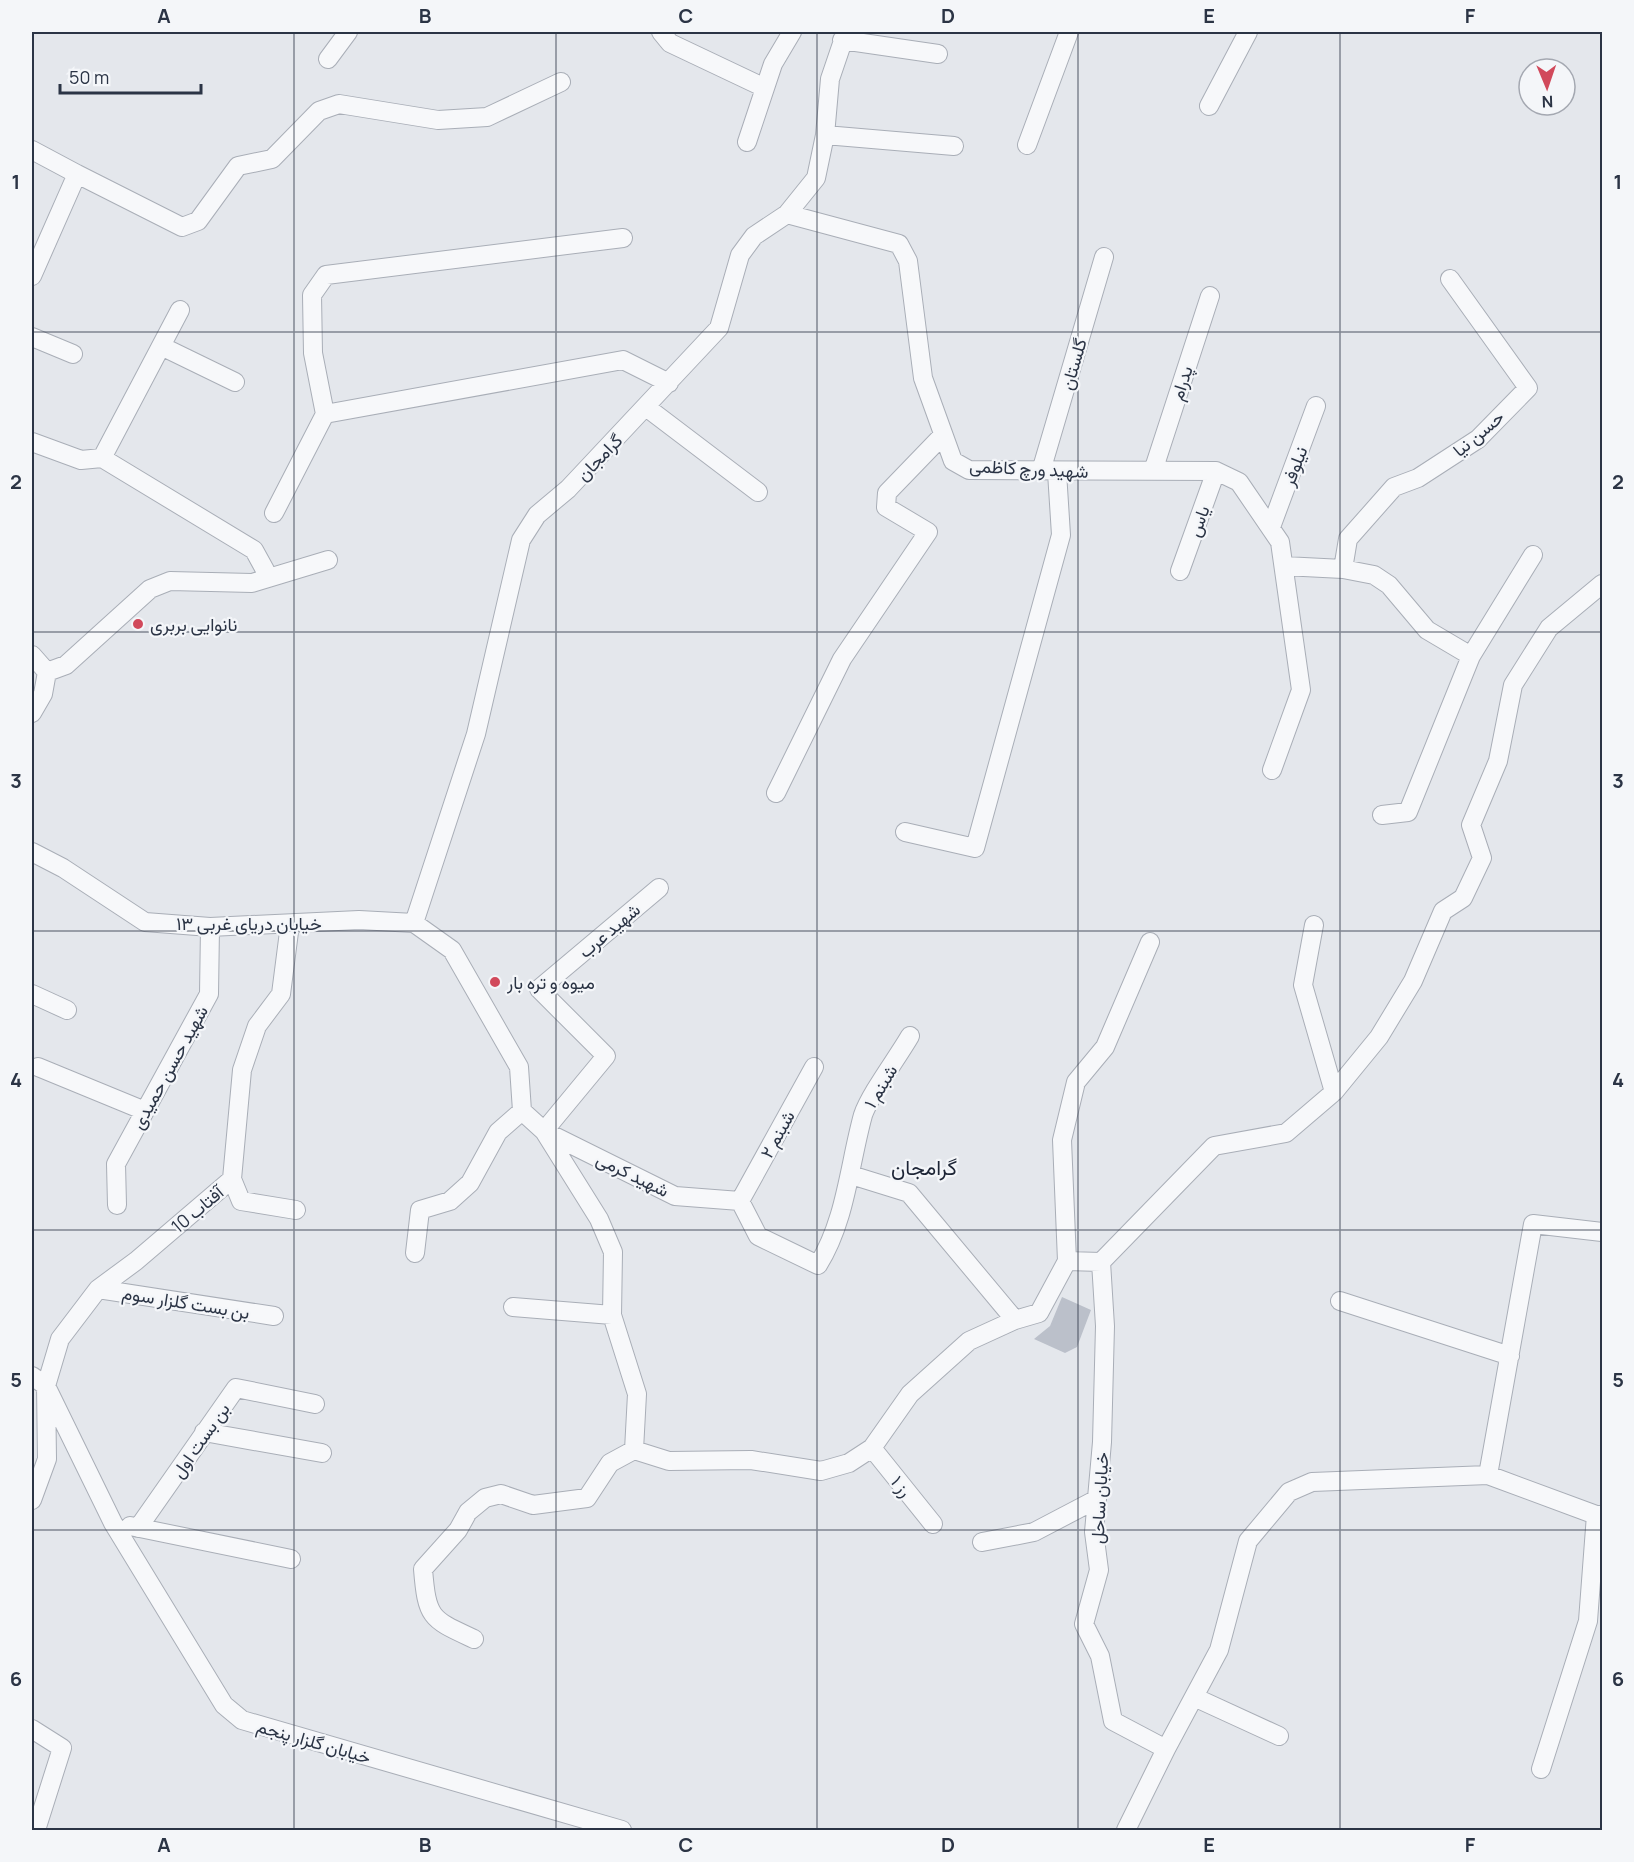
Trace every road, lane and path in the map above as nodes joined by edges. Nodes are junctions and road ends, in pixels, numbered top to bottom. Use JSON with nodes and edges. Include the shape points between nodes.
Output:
{"nodes":[{"id":1,"x":348,"y":32,"type":"edge"},
{"id":2,"x":661,"y":32,"type":"edge"},
{"id":3,"x":792,"y":32,"type":"edge"},
{"id":4,"x":1069,"y":32,"type":"edge"},
{"id":5,"x":1248,"y":32,"type":"edge"},
{"id":6,"x":844,"y":36,"type":"edge"},
{"id":7,"x":938,"y":54,"type":"dead end"},
{"id":8,"x":328,"y":59,"type":"dead end"},
{"id":9,"x":561,"y":82,"type":"dead end"},
{"id":10,"x":765,"y":87,"type":"junction"},
{"id":11,"x":1209,"y":106,"type":"dead end"},
{"id":12,"x":825,"y":135,"type":"junction"},
{"id":13,"x":747,"y":142,"type":"dead end"},
{"id":14,"x":1027,"y":145,"type":"dead end"},
{"id":15,"x":954,"y":146,"type":"dead end"},
{"id":16,"x":32,"y":150,"type":"edge"},
{"id":17,"x":77,"y":174,"type":"junction"},
{"id":18,"x":787,"y":214,"type":"junction"},
{"id":19,"x":623,"y":238,"type":"dead end"},
{"id":20,"x":37,"y":249,"type":"edge"},
{"id":21,"x":1104,"y":257,"type":"dead end"},
{"id":22,"x":32,"y":276,"type":"edge"},
{"id":23,"x":1450,"y":279,"type":"dead end"},
{"id":24,"x":1210,"y":296,"type":"dead end"},
{"id":25,"x":180,"y":310,"type":"dead end"},
{"id":26,"x":32,"y":337,"type":"edge"},
{"id":27,"x":161,"y":346,"type":"junction"},
{"id":28,"x":73,"y":354,"type":"dead end"},
{"id":29,"x":235,"y":382,"type":"dead end"},
{"id":30,"x":669,"y":383,"type":"junction"},
{"id":31,"x":1316,"y":406,"type":"dead end"},
{"id":32,"x":646,"y":407,"type":"junction"},
{"id":33,"x":326,"y":414,"type":"junction"},
{"id":34,"x":943,"y":435,"type":"junction"},
{"id":35,"x":32,"y":442,"type":"edge"},
{"id":36,"x":102,"y":458,"type":"junction"},
{"id":37,"x":1153,"y":471,"type":"junction"},
{"id":38,"x":1216,"y":471,"type":"junction"},
{"id":39,"x":1049,"y":472,"type":"junction"},
{"id":40,"x":758,"y":492,"type":"dead end"},
{"id":41,"x":274,"y":513,"type":"dead end"},
{"id":42,"x":1271,"y":527,"type":"junction"},
{"id":43,"x":1533,"y":555,"type":"dead end"},
{"id":44,"x":328,"y":560,"type":"dead end"},
{"id":45,"x":1284,"y":566,"type":"junction"},
{"id":46,"x":1343,"y":569,"type":"junction"},
{"id":47,"x":1180,"y":571,"type":"dead end"},
{"id":48,"x":264,"y":578,"type":"junction"},
{"id":49,"x":1602,"y":584,"type":"edge"},
{"id":50,"x":32,"y":655,"type":"edge"},
{"id":51,"x":1471,"y":657,"type":"junction"},
{"id":52,"x":47,"y":672,"type":"junction"},
{"id":53,"x":32,"y":713,"type":"edge"},
{"id":54,"x":1272,"y":770,"type":"dead end"},
{"id":55,"x":776,"y":793,"type":"dead end"},
{"id":56,"x":1382,"y":816,"type":"dead end"},
{"id":57,"x":905,"y":831,"type":"dead end"},
{"id":58,"x":32,"y":852,"type":"edge"},
{"id":59,"x":659,"y":888,"type":"dead end"},
{"id":60,"x":414,"y":923,"type":"junction"},
{"id":61,"x":290,"y":924,"type":"junction"},
{"id":62,"x":1314,"y":925,"type":"dead end"},
{"id":63,"x":210,"y":927,"type":"junction"},
{"id":64,"x":1150,"y":942,"type":"dead end"},
{"id":65,"x":32,"y":994,"type":"edge"},
{"id":66,"x":66,"y":1010,"type":"dead end"},
{"id":67,"x":910,"y":1036,"type":"dead end"},
{"id":68,"x":38,"y":1067,"type":"dead end"},
{"id":69,"x":814,"y":1067,"type":"dead end"},
{"id":70,"x":1334,"y":1092,"type":"junction"},
{"id":71,"x":145,"y":1111,"type":"junction"},
{"id":72,"x":522,"y":1111,"type":"junction"},
{"id":73,"x":544,"y":1131,"type":"junction"},
{"id":74,"x":851,"y":1175,"type":"junction"},
{"id":75,"x":232,"y":1179,"type":"junction"},
{"id":76,"x":740,"y":1202,"type":"junction"},
{"id":77,"x":117,"y":1205,"type":"dead end"},
{"id":78,"x":296,"y":1210,"type":"dead end"},
{"id":79,"x":1602,"y":1232,"type":"edge"},
{"id":80,"x":415,"y":1253,"type":"dead end"},
{"id":81,"x":1067,"y":1261,"type":"junction"},
{"id":82,"x":1101,"y":1262,"type":"junction"},
{"id":83,"x":98,"y":1289,"type":"junction"},
{"id":84,"x":1340,"y":1302,"type":"dead end"},
{"id":85,"x":513,"y":1307,"type":"dead end"},
{"id":86,"x":612,"y":1315,"type":"junction"},
{"id":87,"x":274,"y":1316,"type":"dead end"},
{"id":88,"x":1015,"y":1320,"type":"junction"},
{"id":89,"x":1510,"y":1356,"type":"junction"},
{"id":90,"x":39,"y":1381,"type":"edge"},
{"id":91,"x":315,"y":1404,"type":"dead end"},
{"id":92,"x":204,"y":1432,"type":"junction"},
{"id":93,"x":872,"y":1448,"type":"junction"},
{"id":94,"x":634,"y":1450,"type":"junction"},
{"id":95,"x":322,"y":1453,"type":"dead end"},
{"id":96,"x":1488,"y":1475,"type":"junction"},
{"id":97,"x":1097,"y":1499,"type":"junction"},
{"id":98,"x":32,"y":1500,"type":"edge"},
{"id":99,"x":1599,"y":1515,"type":"edge"},
{"id":100,"x":113,"y":1523,"type":"junction"},
{"id":101,"x":933,"y":1524,"type":"dead end"},
{"id":102,"x":138,"y":1528,"type":"junction"},
{"id":103,"x":982,"y":1542,"type":"dead end"},
{"id":104,"x":291,"y":1559,"type":"dead end"},
{"id":105,"x":474,"y":1639,"type":"dead end"},
{"id":106,"x":1194,"y":1697,"type":"junction"},
{"id":107,"x":32,"y":1729,"type":"edge"},
{"id":108,"x":1278,"y":1736,"type":"dead end"},
{"id":109,"x":1166,"y":1749,"type":"junction"},
{"id":110,"x":1541,"y":1769,"type":"dead end"},
{"id":111,"x":36,"y":1830,"type":"edge"},
{"id":112,"x":622,"y":1830,"type":"edge"},
{"id":113,"x":1126,"y":1830,"type":"edge"}],
"edges":[{"from":1,"to":8,"type":"street"},
{"from":2,"to":10,"type":"street","via":[[670,42]]},
{"from":3,"to":10,"type":"street"},
{"from":4,"to":14,"type":"street"},
{"from":5,"to":11,"type":"street"},
{"from":6,"to":7,"type":"street"},
{"from":6,"to":12,"type":"street","name":"گرامجان","via":[[830,79]]},
{"from":9,"to":17,"type":"street","via":[[487,117],[438,120],[339,104],[319,111],[272,159],[238,166],[198,221],[182,227]]},
{"from":10,"to":13,"type":"street"},
{"from":12,"to":15,"type":"street"},
{"from":12,"to":18,"type":"street","name":"گرامجان","via":[[816,178]]},
{"from":16,"to":17,"type":"street"},
{"from":17,"to":20,"type":"street"},
{"from":18,"to":30,"type":"street","name":"گرامجان","via":[[754,236],[740,255],[719,328]]},
{"from":18,"to":34,"type":"street","name":"شهید ورچ کاظمی","via":[[899,244],[908,261],[923,378]]},
{"from":19,"to":33,"type":"street","via":[[326,275],[312,295],[313,353]]},
{"from":20,"to":22,"type":"street"},
{"from":21,"to":39,"type":"street","name":"گلستان"},
{"from":23,"to":46,"type":"street","name":"حسن نیا","via":[[1528,388],[1478,439],[1418,478],[1394,487],[1348,538]]},
{"from":24,"to":37,"type":"street","name":"پدرام"},
{"from":25,"to":27,"type":"street"},
{"from":26,"to":28,"type":"street"},
{"from":27,"to":29,"type":"street"},
{"from":27,"to":36,"type":"street"},
{"from":30,"to":32,"type":"street","name":"گرامجان"},
{"from":30,"to":33,"type":"street","via":[[623,360]]},
{"from":31,"to":42,"type":"street","name":"نیلوفر"},
{"from":32,"to":40,"type":"street"},
{"from":32,"to":60,"type":"street","name":"گرامجان","via":[[568,489],[537,515],[521,540],[476,734]]},
{"from":33,"to":41,"type":"street"},
{"from":34,"to":39,"type":"street","name":"شهید ورچ کاظمی","via":[[954,461],[969,470]]},
{"from":34,"to":55,"type":"street","via":[[887,493],[886,507],[928,532],[842,658]]},
{"from":35,"to":36,"type":"street","via":[[81,460]]},
{"from":36,"to":48,"type":"street","via":[[254,550],[265,570]]},
{"from":37,"to":38,"type":"street","name":"شهید ورچ کاظمی"},
{"from":37,"to":39,"type":"street","name":"شهید ورچ کاظمی"},
{"from":38,"to":42,"type":"street","name":"شهید ورچ کاظمی","via":[[1239,482]]},
{"from":38,"to":47,"type":"street","name":"یاس"},
{"from":39,"to":57,"type":"street","via":[[1061,535],[975,848]]},
{"from":42,"to":45,"type":"street","name":"شهید ورچ کاظمی","via":[[1280,542]]},
{"from":43,"to":51,"type":"street"},
{"from":44,"to":48,"type":"street"},
{"from":45,"to":46,"type":"street"},
{"from":45,"to":54,"type":"street","name":"شهید ورچ کاظمی","via":[[1301,690]]},
{"from":46,"to":51,"type":"street","via":[[1374,575],[1427,630]]},
{"from":48,"to":52,"type":"street","via":[[252,583],[170,581],[150,589],[66,665]]},
{"from":49,"to":70,"type":"street","via":[[1550,628],[1513,685],[1498,761],[1471,825],[1482,858],[1463,898],[1443,911],[1413,981],[1379,1037]]},
{"from":50,"to":52,"type":"street"},
{"from":51,"to":56,"type":"street","via":[[1408,812]]},
{"from":52,"to":53,"type":"street","via":[[43,694]]},
{"from":58,"to":63,"type":"street","name":"خیابان دریای غربی ۱۳","via":[[145,922]]},
{"from":59,"to":73,"type":"street","name":"شهید عرب","via":[[539,989],[606,1056]]},
{"from":60,"to":61,"type":"street","name":"خیابان دریای غربی ۱۳","via":[[359,920]]},
{"from":60,"to":72,"type":"street","via":[[452,950],[519,1067]]},
{"from":61,"to":63,"type":"street","name":"خیابان دریای غربی ۱۳"},
{"from":61,"to":75,"type":"street","name":"آفتاب 10","via":[[281,994],[257,1026],[242,1070]]},
{"from":62,"to":70,"type":"street","via":[[1303,985]]},
{"from":63,"to":71,"type":"street","name":"شهید حسن حمیدی","via":[[209,994]]},
{"from":64,"to":81,"type":"street","via":[[1105,1047],[1076,1082],[1062,1140]]},
{"from":65,"to":66,"type":"street"},
{"from":67,"to":74,"type":"street","name":"شبنم ۱","via":[[864,1113]]},
{"from":68,"to":71,"type":"street"},
{"from":69,"to":76,"type":"street","name":"شبنم ۲"},
{"from":70,"to":82,"type":"street","via":[[1286,1133],[1214,1146]]},
{"from":71,"to":77,"type":"street","name":"شهید حسن حمیدی","via":[[116,1164]]},
{"from":72,"to":73,"type":"street"},
{"from":72,"to":80,"type":"street","via":[[498,1132],[470,1183],[450,1201],[420,1210]]},
{"from":73,"to":76,"type":"street","name":"شهید کرمی","via":[[675,1196]]},
{"from":73,"to":86,"type":"street","via":[[599,1219],[613,1252]]},
{"from":74,"to":76,"type":"street","via":[[831,1244],[818,1265],[758,1236]]},
{"from":74,"to":88,"type":"street","via":[[909,1193]]},
{"from":75,"to":78,"type":"street","via":[[241,1201]]},
{"from":75,"to":83,"type":"street","name":"آفتاب 10"},
{"from":79,"to":89,"type":"street","via":[[1533,1224]]},
{"from":81,"to":82,"type":"street"},
{"from":81,"to":88,"type":"street","via":[[1039,1313]]},
{"from":82,"to":97,"type":"street","name":"خیابان ساحل","via":[[1105,1326]]},
{"from":83,"to":87,"type":"street","name":"بن بست گلزار سوم"},
{"from":83,"to":90,"type":"street","name":"آفتاب 10","via":[[60,1339]]},
{"from":84,"to":89,"type":"street"},
{"from":85,"to":86,"type":"street"},
{"from":86,"to":94,"type":"street","via":[[637,1394]]},
{"from":88,"to":93,"type":"street","via":[[969,1341],[910,1394]]},
{"from":89,"to":96,"type":"street"},
{"from":90,"to":98,"type":"street","name":"آفتاب 10","via":[[47,1459]]},
{"from":90,"to":100,"type":"street","name":"خیابان گلزار پنجم"},
{"from":91,"to":92,"type":"street","name":"بن بست اول","via":[[236,1388]]},
{"from":92,"to":95,"type":"street"},
{"from":92,"to":102,"type":"street","name":"بن بست اول"},
{"from":93,"to":94,"type":"street","via":[[849,1463],[821,1471],[751,1460],[669,1461]]},
{"from":93,"to":101,"type":"street","name":"رز ۱"},
{"from":94,"to":105,"type":"street","via":[[610,1463],[587,1498],[533,1504],[501,1494],[485,1498],[468,1512],[458,1530],[423,1569],[425,1599],[437,1622]]},
{"from":96,"to":99,"type":"street"},
{"from":96,"to":106,"type":"street","via":[[1312,1482],[1289,1492],[1248,1541],[1219,1650]]},
{"from":97,"to":103,"type":"street","via":[[1034,1532]]},
{"from":97,"to":109,"type":"street","name":"خیابان ساحل","via":[[1094,1532],[1099,1570],[1084,1624],[1100,1656],[1113,1721]]},
{"from":99,"to":110,"type":"street","via":[[1588,1621]]},
{"from":100,"to":102,"type":"street"},
{"from":100,"to":112,"type":"street","name":"خیابان گلزار پنجم","via":[[224,1705],[242,1720]]},
{"from":102,"to":104,"type":"street"},
{"from":106,"to":108,"type":"street"},
{"from":106,"to":109,"type":"street"},
{"from":107,"to":111,"type":"street","via":[[62,1748]]},
{"from":109,"to":113,"type":"street"}]}
